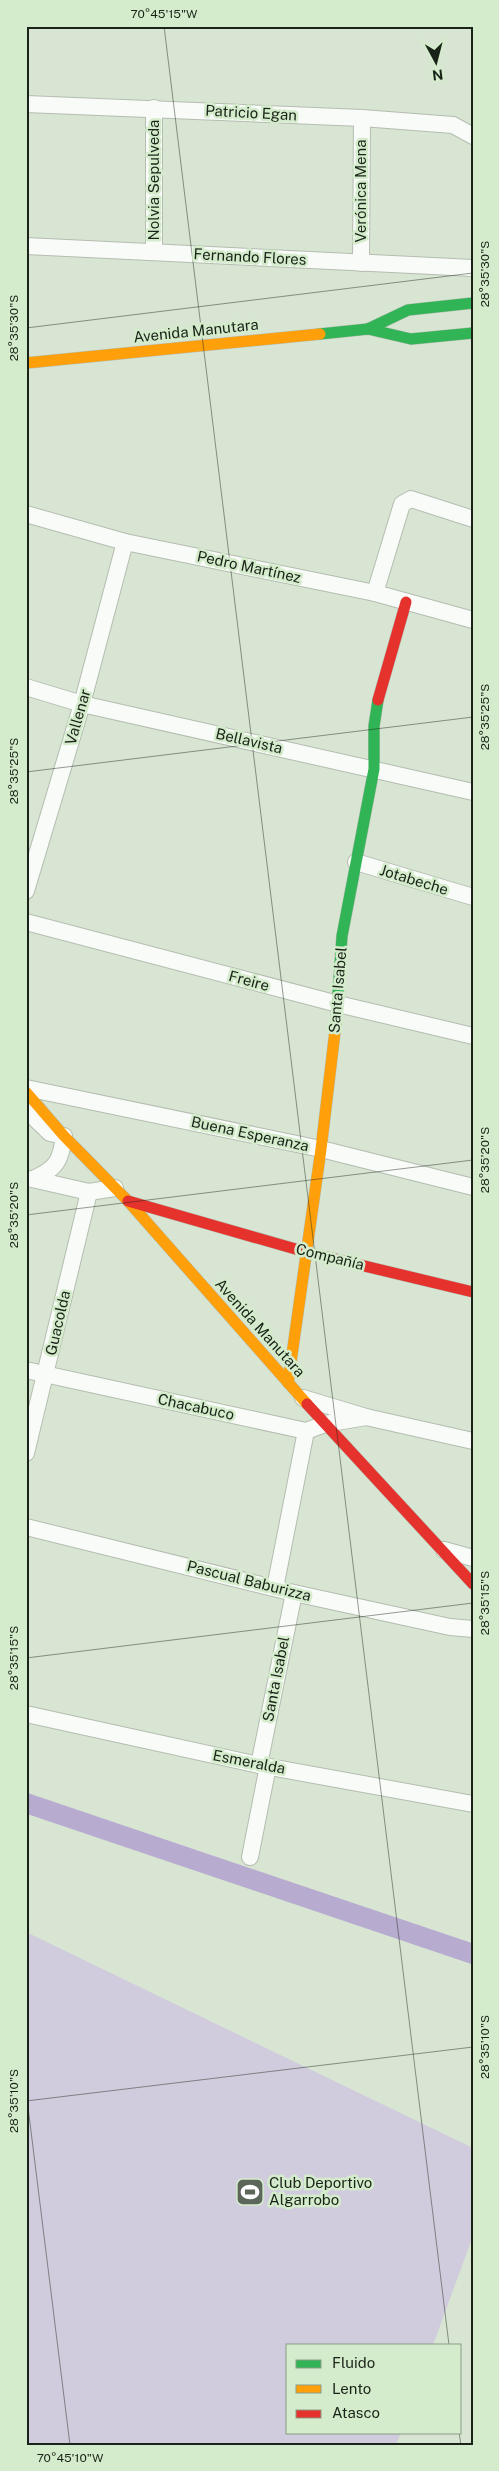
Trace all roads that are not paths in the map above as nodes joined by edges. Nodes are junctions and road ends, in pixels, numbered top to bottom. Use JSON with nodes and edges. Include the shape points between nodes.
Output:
{"nodes":[{"id":1,"x":26,"y":104,"type":"edge"},
{"id":2,"x":154,"y":108,"type":"junction"},
{"id":3,"x":362,"y":118,"type":"junction"},
{"id":4,"x":473,"y":136,"type":"edge"},
{"id":5,"x":26,"y":246,"type":"edge"},
{"id":6,"x":154,"y":251,"type":"junction"},
{"id":7,"x":361,"y":263,"type":"junction"},
{"id":8,"x":473,"y":268,"type":"edge"},
{"id":9,"x":473,"y":303,"type":"edge"},
{"id":10,"x":368,"y":329,"type":"junction"},
{"id":11,"x":473,"y":333,"type":"edge"},
{"id":12,"x":26,"y":363,"type":"edge"},
{"id":13,"x":26,"y":514,"type":"edge"},
{"id":14,"x":473,"y":519,"type":"edge"},
{"id":15,"x":125,"y":542,"type":"junction"},
{"id":16,"x":375,"y":593,"type":"junction"},
{"id":17,"x":406,"y":602,"type":"junction"},
{"id":18,"x":473,"y":620,"type":"edge"},
{"id":19,"x":26,"y":687,"type":"edge"},
{"id":20,"x":82,"y":704,"type":"junction"},
{"id":21,"x":374,"y":769,"type":"junction"},
{"id":22,"x":473,"y":792,"type":"edge"},
{"id":23,"x":356,"y":862,"type":"junction"},
{"id":24,"x":26,"y":891,"type":"edge"},
{"id":25,"x":473,"y":897,"type":"edge"},
{"id":26,"x":26,"y":922,"type":"edge"},
{"id":27,"x":338,"y":1004,"type":"junction"},
{"id":28,"x":473,"y":1036,"type":"edge"},
{"id":29,"x":26,"y":1088,"type":"edge"},
{"id":30,"x":26,"y":1092,"type":"edge"},
{"id":31,"x":26,"y":1110,"type":"edge"},
{"id":32,"x":64,"y":1136,"type":"junction"},
{"id":33,"x":321,"y":1149,"type":"junction"},
{"id":34,"x":29,"y":1178,"type":"edge"},
{"id":35,"x":473,"y":1187,"type":"edge"},
{"id":36,"x":115,"y":1188,"type":"junction"},
{"id":37,"x":89,"y":1192,"type":"junction"},
{"id":38,"x":128,"y":1201,"type":"junction"},
{"id":39,"x":188,"y":1218,"type":"junction"},
{"id":40,"x":163,"y":1241,"type":"junction"},
{"id":41,"x":306,"y":1252,"type":"junction"},
{"id":42,"x":473,"y":1292,"type":"edge"},
{"id":43,"x":26,"y":1370,"type":"edge"},
{"id":44,"x":46,"y":1374,"type":"junction"},
{"id":45,"x":288,"y":1383,"type":"junction"},
{"id":46,"x":303,"y":1398,"type":"junction"},
{"id":47,"x":366,"y":1417,"type":"junction"},
{"id":48,"x":325,"y":1424,"type":"junction"},
{"id":49,"x":306,"y":1431,"type":"junction"},
{"id":50,"x":473,"y":1441,"type":"edge"},
{"id":51,"x":26,"y":1453,"type":"edge"},
{"id":52,"x":26,"y":1527,"type":"edge"},
{"id":53,"x":444,"y":1550,"type":"junction"},
{"id":54,"x":473,"y":1558,"type":"edge"},
{"id":55,"x":473,"y":1584,"type":"edge"},
{"id":56,"x":275,"y":1588,"type":"junction"},
{"id":57,"x":294,"y":1593,"type":"junction"},
{"id":58,"x":473,"y":1629,"type":"edge"},
{"id":59,"x":26,"y":1714,"type":"edge"},
{"id":60,"x":263,"y":1766,"type":"junction"},
{"id":61,"x":473,"y":1804,"type":"edge"},
{"id":62,"x":250,"y":1857,"type":"dead end"}],
"edges":[{"from":1,"to":2,"type":"street","name":"Patricio Egan"},
{"from":2,"to":3,"type":"street","name":"Patricio Egan"},
{"from":2,"to":6,"type":"street","name":"Nolvia Sepulveda"},
{"from":3,"to":4,"type":"street","name":"Patricio Egan","via":[[453,125]]},
{"from":3,"to":7,"type":"street","name":"Verónica Mena"},
{"from":5,"to":6,"type":"street","name":"Fernando Flores"},
{"from":6,"to":7,"type":"street","name":"Fernando Flores"},
{"from":7,"to":8,"type":"street","name":"Fernando Flores"},
{"from":9,"to":10,"type":"main road","name":"Avenida Manutara","via":[[408,310]]},
{"from":10,"to":11,"type":"main road","name":"Avenida Manutara","via":[[412,339]]},
{"from":10,"to":12,"type":"main road","name":"Avenida Manutara"},
{"from":13,"to":15,"type":"street","name":"Pedro Martínez"},
{"from":14,"to":16,"type":"street","via":[[406,500],[402,504]]},
{"from":15,"to":16,"type":"street","name":"Pedro Martínez"},
{"from":15,"to":20,"type":"street","name":"Vallenar"},
{"from":16,"to":17,"type":"street","name":"Pedro Martínez"},
{"from":17,"to":18,"type":"street","name":"Pedro Martínez"},
{"from":17,"to":21,"type":"main road","name":"Santa Isabel","via":[[373,722]]},
{"from":19,"to":20,"type":"street","name":"Bellavista"},
{"from":20,"to":21,"type":"street","name":"Bellavista"},
{"from":20,"to":24,"type":"street","name":"Vallenar"},
{"from":21,"to":22,"type":"street","name":"Bellavista"},
{"from":21,"to":23,"type":"main road","name":"Santa Isabel"},
{"from":23,"to":25,"type":"street","name":"Jotabeche"},
{"from":23,"to":27,"type":"main road","name":"Santa Isabel","via":[[342,936]]},
{"from":26,"to":27,"type":"street","name":"Freire"},
{"from":27,"to":28,"type":"street","name":"Freire"},
{"from":27,"to":33,"type":"main road","name":"Santa Isabel"},
{"from":29,"to":33,"type":"street","name":"Buena Esperanza"},
{"from":30,"to":32,"type":"main road","name":"Avenida Manutara"},
{"from":31,"to":32,"type":"street","via":[[50,1133]]},
{"from":32,"to":34,"type":"street","via":[[54,1168]]},
{"from":32,"to":36,"type":"main road","name":"Avenida Manutara"},
{"from":33,"to":35,"type":"street","name":"Buena Esperanza"},
{"from":33,"to":41,"type":"main road","name":"Santa Isabel"},
{"from":34,"to":37,"type":"street"},
{"from":36,"to":37,"type":"street"},
{"from":36,"to":38,"type":"main road","name":"Avenida Manutara"},
{"from":37,"to":44,"type":"street","name":"Guacolda"},
{"from":38,"to":39,"type":"main road","name":"Compañía"},
{"from":38,"to":40,"type":"main road","name":"Avenida Manutara"},
{"from":39,"to":40,"type":"main road","via":[[171,1227]]},
{"from":39,"to":41,"type":"main road","name":"Compañía"},
{"from":40,"to":45,"type":"main road","name":"Avenida Manutara"},
{"from":41,"to":42,"type":"main road","name":"Compañía"},
{"from":41,"to":45,"type":"main road","name":"Santa Isabel"},
{"from":43,"to":44,"type":"street","name":"Chacabuco"},
{"from":44,"to":49,"type":"street","name":"Chacabuco"},
{"from":44,"to":51,"type":"street","name":"Guacolda"},
{"from":45,"to":46,"type":"main road","name":"Avenida Manutara"},
{"from":46,"to":47,"type":"street"},
{"from":46,"to":48,"type":"main road","name":"Avenida Manutara"},
{"from":47,"to":48,"type":"street"},
{"from":47,"to":50,"type":"street"},
{"from":48,"to":49,"type":"street"},
{"from":48,"to":53,"type":"main road","name":"Avenida Manutara"},
{"from":49,"to":56,"type":"street"},
{"from":52,"to":56,"type":"street","name":"Pascual Baburizza"},
{"from":53,"to":54,"type":"street"},
{"from":53,"to":55,"type":"main road","name":"Avenida Manutara"},
{"from":56,"to":57,"type":"street","name":"Pascual Baburizza"},
{"from":57,"to":58,"type":"street","name":"Pascual Baburizza"},
{"from":57,"to":60,"type":"street","name":"Santa Isabel"},
{"from":59,"to":60,"type":"street","name":"Esmeralda"},
{"from":60,"to":61,"type":"street","name":"Esmeralda"},
{"from":60,"to":62,"type":"street","name":"Santa Isabel"}]}
